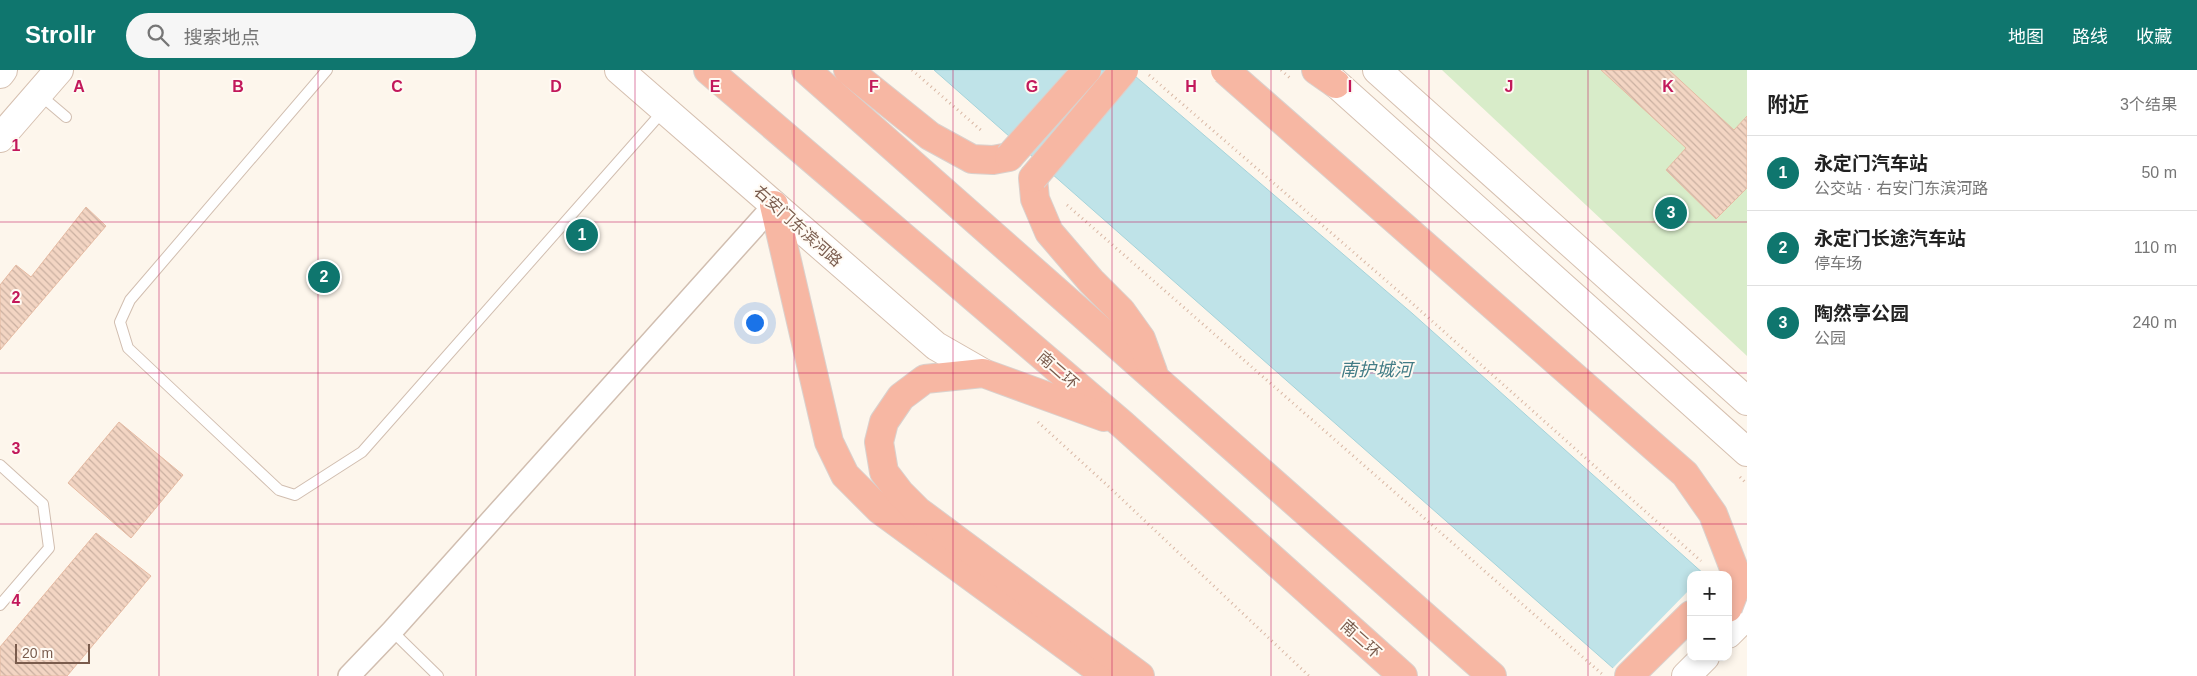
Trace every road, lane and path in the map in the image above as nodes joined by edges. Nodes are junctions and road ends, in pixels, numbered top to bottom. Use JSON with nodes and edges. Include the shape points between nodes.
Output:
{"nodes":[{"id":1,"x":3,"y":70,"type":"edge"},
{"id":2,"x":59,"y":70,"type":"edge"},
{"id":3,"x":326,"y":70,"type":"edge"},
{"id":4,"x":619,"y":70,"type":"edge"},
{"id":5,"x":708,"y":70,"type":"edge"},
{"id":6,"x":806,"y":70,"type":"edge"},
{"id":7,"x":848,"y":70,"type":"edge"},
{"id":8,"x":912,"y":70,"type":"edge"},
{"id":9,"x":1087,"y":70,"type":"edge"},
{"id":10,"x":1124,"y":70,"type":"edge"},
{"id":11,"x":1143,"y":70,"type":"edge"},
{"id":12,"x":1225,"y":70,"type":"edge"},
{"id":13,"x":1377,"y":70,"type":"edge"},
{"id":14,"x":0,"y":74,"type":"edge"},
{"id":15,"x":1324,"y":74,"type":"edge"},
{"id":16,"x":38,"y":93,"type":"junction"},
{"id":17,"x":664,"y":109,"type":"junction"},
{"id":18,"x":66,"y":116,"type":"dead end"},
{"id":19,"x":987,"y":135,"type":"dead end"},
{"id":20,"x":0,"y":138,"type":"edge"},
{"id":21,"x":1061,"y":200,"type":"dead end"},
{"id":22,"x":774,"y":204,"type":"junction"},
{"id":23,"x":983,"y":373,"type":"junction"},
{"id":24,"x":1154,"y":376,"type":"junction"},
{"id":25,"x":1747,"y":401,"type":"edge"},
{"id":26,"x":1035,"y":420,"type":"dead end"},
{"id":27,"x":1122,"y":424,"type":"junction"},
{"id":28,"x":1747,"y":452,"type":"edge"},
{"id":29,"x":0,"y":465,"type":"edge"},
{"id":30,"x":1702,"y":562,"type":"dead end"},
{"id":31,"x":1731,"y":571,"type":"edge"},
{"id":32,"x":1732,"y":574,"type":"edge"},
{"id":33,"x":1732,"y":598,"type":"edge"},
{"id":34,"x":0,"y":605,"type":"edge"},
{"id":35,"x":1747,"y":615,"type":"edge"},
{"id":36,"x":1690,"y":616,"type":"edge"},
{"id":37,"x":1732,"y":630,"type":"edge"},
{"id":38,"x":392,"y":631,"type":"junction"},
{"id":39,"x":1701,"y":661,"type":"edge"},
{"id":40,"x":349,"y":676,"type":"edge"},
{"id":41,"x":438,"y":676,"type":"edge"},
{"id":42,"x":1107,"y":676,"type":"edge"},
{"id":43,"x":1140,"y":676,"type":"edge"},
{"id":44,"x":1309,"y":676,"type":"edge"},
{"id":45,"x":1403,"y":676,"type":"edge"},
{"id":46,"x":1492,"y":676,"type":"edge"},
{"id":47,"x":1605,"y":676,"type":"edge"},
{"id":48,"x":1629,"y":676,"type":"edge"},
{"id":49,"x":1686,"y":676,"type":"edge"}],
"edges":[{"from":1,"to":14,"type":"street"},
{"from":2,"to":16,"type":"street"},
{"from":3,"to":17,"type":"lane","via":[[130,300],[120,322],[128,348],[280,490],[295,495],[362,452]]},
{"from":4,"to":17,"type":"street","name":"右安门东滨河路"},
{"from":5,"to":27,"type":"highway","name":"南二环"},
{"from":6,"to":24,"type":"highway"},
{"from":7,"to":9,"type":"highway","bridge":true,"via":[[930,136],[972,159],[994,160],[1009,157]]},
{"from":8,"to":19,"type":"path"},
{"from":10,"to":24,"type":"highway","bridge":true,"via":[[1033,178],[1035,199],[1048,232],[1121,311],[1141,340]]},
{"from":11,"to":30,"type":"path","via":[[1396,289]]},
{"from":12,"to":31,"type":"highway","bridge":true,"via":[[1685,474],[1713,514]]},
{"from":13,"to":25,"type":"street"},
{"from":15,"to":28,"type":"street"},
{"from":16,"to":18,"type":"lane"},
{"from":16,"to":20,"type":"street"},
{"from":17,"to":22,"type":"street","name":"右安门东滨河路"},
{"from":21,"to":47,"type":"path"},
{"from":22,"to":23,"type":"street","name":"右安门东滨河路","via":[[936,346]]},
{"from":22,"to":38,"type":"street"},
{"from":22,"to":42,"type":"highway","via":[[829,442],[845,475],[880,510]]},
{"from":23,"to":27,"type":"highway"},
{"from":23,"to":43,"type":"highway","via":[[925,379],[901,397],[884,422],[878,442],[884,472],[918,511]]},
{"from":24,"to":46,"type":"highway"},
{"from":26,"to":44,"type":"path"},
{"from":27,"to":45,"type":"highway","name":"南二环"},
{"from":29,"to":34,"type":"lane","via":[[44,504],[49,548]]},
{"from":32,"to":33,"type":"highway","bridge":true,"via":[[1735,590]]},
{"from":35,"to":37,"type":"street"},
{"from":36,"to":48,"type":"highway"},
{"from":38,"to":40,"type":"street"},
{"from":38,"to":41,"type":"lane"},
{"from":39,"to":49,"type":"street"}]}
